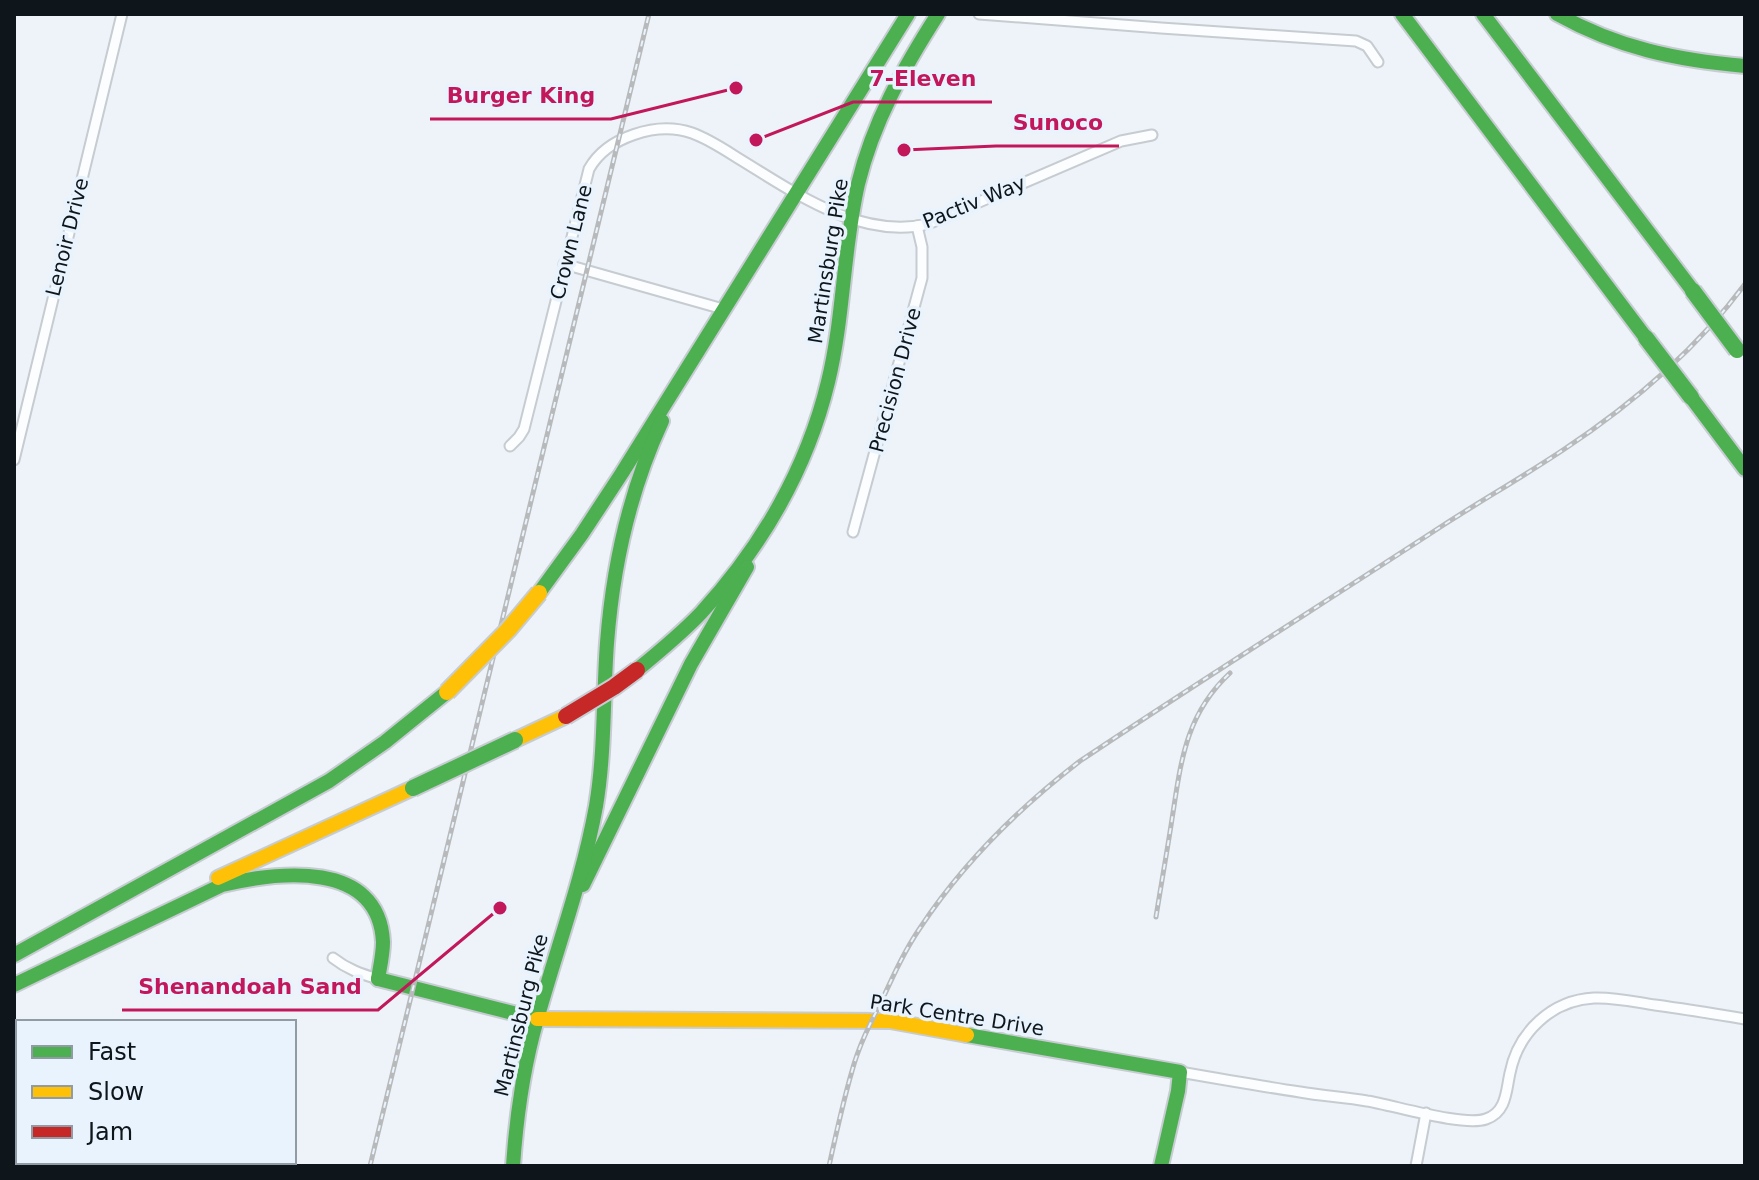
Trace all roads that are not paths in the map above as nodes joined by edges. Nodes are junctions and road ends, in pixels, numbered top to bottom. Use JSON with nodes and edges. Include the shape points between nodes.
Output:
{"nodes":[{"id":1,"x":122,"y":14,"type":"edge"},
{"id":2,"x":908,"y":14,"type":"edge"},
{"id":3,"x":938,"y":14,"type":"edge"},
{"id":4,"x":979,"y":14,"type":"edge"},
{"id":5,"x":1402,"y":14,"type":"edge"},
{"id":6,"x":1483,"y":14,"type":"edge"},
{"id":7,"x":1557,"y":14,"type":"edge"},
{"id":8,"x":1378,"y":62,"type":"dead end"},
{"id":9,"x":1745,"y":66,"type":"edge"},
{"id":10,"x":1152,"y":135,"type":"dead end"},
{"id":11,"x":795,"y":193,"type":"junction"},
{"id":12,"x":852,"y":219,"type":"junction"},
{"id":13,"x":917,"y":226,"type":"junction"},
{"id":14,"x":564,"y":264,"type":"junction"},
{"id":15,"x":723,"y":309,"type":"junction"},
{"id":16,"x":1741,"y":355,"type":"edge"},
{"id":17,"x":692,"y":360,"type":"junction"},
{"id":18,"x":510,"y":446,"type":"dead end"},
{"id":19,"x":14,"y":460,"type":"edge"},
{"id":20,"x":1745,"y":469,"type":"edge"},
{"id":21,"x":795,"y":478,"type":"junction"},
{"id":22,"x":853,"y":532,"type":"dead end"},
{"id":23,"x":566,"y":922,"type":"junction"},
{"id":24,"x":14,"y":955,"type":"edge"},
{"id":25,"x":333,"y":958,"type":"dead end"},
{"id":26,"x":378,"y":979,"type":"junction"},
{"id":27,"x":14,"y":984,"type":"edge"},
{"id":28,"x":537,"y":1019,"type":"junction"},
{"id":29,"x":1745,"y":1019,"type":"edge"},
{"id":30,"x":1180,"y":1072,"type":"junction"},
{"id":31,"x":1426,"y":1113,"type":"junction"},
{"id":32,"x":513,"y":1166,"type":"edge"},
{"id":33,"x":1161,"y":1166,"type":"edge"},
{"id":34,"x":1416,"y":1166,"type":"edge"}],
"edges":[{"from":1,"to":19,"type":"street","name":"Lenoir Drive"},
{"from":2,"to":11,"type":"main road","name":"Martinsburg Pike"},
{"from":3,"to":12,"type":"main road","name":"Martinsburg Pike","via":[[886,103],[864,161]]},
{"from":4,"to":8,"type":"street","via":[[1356,41]]},
{"from":5,"to":20,"type":"main road","bridge":true},
{"from":6,"to":16,"type":"main road","bridge":true},
{"from":7,"to":9,"type":"main road","via":[[1636,49]]},
{"from":10,"to":13,"type":"street","name":"Pactiv Way","via":[[1121,141]]},
{"from":11,"to":12,"type":"street","name":"Pactiv Way"},
{"from":11,"to":14,"type":"street","name":"Crown Lane","via":[[692,133],[668,129],[635,135],[594,161]]},
{"from":11,"to":15,"type":"main road","name":"Martinsburg Pike"},
{"from":12,"to":13,"type":"street","name":"Pactiv Way"},
{"from":12,"to":21,"type":"main road","name":"Martinsburg Pike","via":[[828,382]]},
{"from":13,"to":22,"type":"street","name":"Precision Drive","via":[[922,278]]},
{"from":14,"to":15,"type":"street"},
{"from":14,"to":18,"type":"street","name":"Crown Lane","via":[[524,429]]},
{"from":15,"to":17,"type":"main road","name":"Martinsburg Pike"},
{"from":17,"to":23,"type":"main road","via":[[645,459],[622,534],[609,616],[599,784]]},
{"from":17,"to":24,"type":"main road","bridge":true,"via":[[569,553],[447,692],[329,781]]},
{"from":21,"to":23,"type":"main road","via":[[691,664]]},
{"from":21,"to":27,"type":"main road","bridge":true,"via":[[766,528],[699,615],[614,687],[566,716],[166,903]]},
{"from":23,"to":28,"type":"main road","name":"Martinsburg Pike"},
{"from":25,"to":26,"type":"street"},
{"from":26,"to":27,"type":"main road","via":[[384,937],[362,894],[343,882],[296,874],[222,885]]},
{"from":26,"to":28,"type":"main road","name":"Park Centre Drive"},
{"from":28,"to":30,"type":"main road","name":"Park Centre Drive","via":[[890,1021]]},
{"from":28,"to":32,"type":"main road","name":"Martinsburg Pike","via":[[518,1107]]},
{"from":29,"to":31,"type":"street","name":"Park Centre Drive","via":[[1605,998],[1579,1000],[1546,1014],[1527,1033],[1495,1114],[1474,1120]]},
{"from":30,"to":31,"type":"street","name":"Park Centre Drive"},
{"from":30,"to":33,"type":"main road"},
{"from":31,"to":34,"type":"street"}]}
